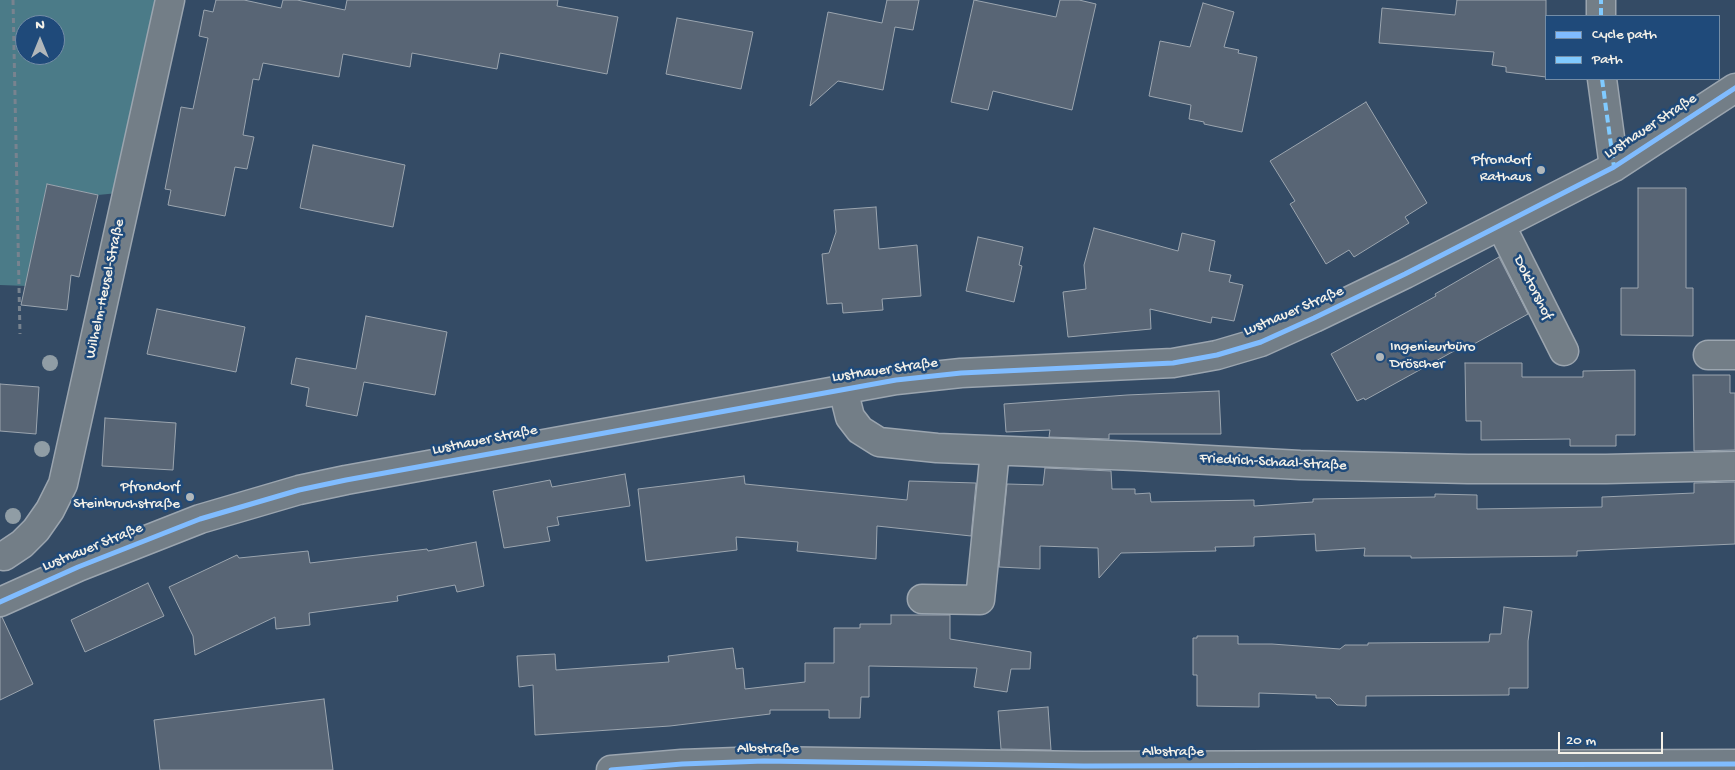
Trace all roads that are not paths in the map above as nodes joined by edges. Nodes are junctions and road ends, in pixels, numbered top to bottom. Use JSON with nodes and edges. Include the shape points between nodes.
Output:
{"nodes":[{"id":1,"x":170,"y":0,"type":"edge"},
{"id":2,"x":1601,"y":0,"type":"edge"},
{"id":3,"x":1601,"y":15,"type":"edge"},
{"id":4,"x":1602,"y":80,"type":"edge"},
{"id":5,"x":1735,"y":88,"type":"edge"},
{"id":6,"x":1614,"y":167,"type":"junction"},
{"id":7,"x":1501,"y":226,"type":"junction"},
{"id":8,"x":1564,"y":351,"type":"dead end"},
{"id":9,"x":1708,"y":355,"type":"dead end"},
{"id":10,"x":1735,"y":355,"type":"edge"},
{"id":11,"x":843,"y":389,"type":"junction"},
{"id":12,"x":995,"y":451,"type":"junction"},
{"id":13,"x":1735,"y":466,"type":"edge"},
{"id":14,"x":2,"y":554,"type":"edge"},
{"id":15,"x":10,"y":597,"type":"edge"},
{"id":16,"x":922,"y":599,"type":"dead end"},
{"id":17,"x":1735,"y":764,"type":"edge"},
{"id":18,"x":611,"y":770,"type":"edge"}],
"edges":[{"from":1,"to":14,"type":"street","name":"Wilhelm-Heusel-Straße","via":[[63,484],[36,530],[22,544]]},
{"from":2,"to":3,"type":"street"},
{"from":4,"to":6,"type":"street"},
{"from":5,"to":6,"type":"street","name":"Lustnauer Straße"},
{"from":6,"to":7,"type":"street","name":"Lustnauer Straße"},
{"from":7,"to":8,"type":"street","name":"Doktorshof"},
{"from":7,"to":11,"type":"street","name":"Lustnauer Straße","via":[[1314,318],[1261,342],[1217,355],[1173,363],[961,373]]},
{"from":9,"to":10,"type":"street"},
{"from":11,"to":12,"type":"street","name":"Friedrich-Schaal-Straße","via":[[850,417],[860,430],[879,442]]},
{"from":11,"to":15,"type":"street","name":"Lustnauer Straße","via":[[299,490],[139,542]]},
{"from":12,"to":13,"type":"street","name":"Friedrich-Schaal-Straße","via":[[1300,465],[1606,469]]},
{"from":12,"to":16,"type":"street","via":[[980,600]]},
{"from":14,"to":15,"type":"street"},
{"from":17,"to":18,"type":"street","name":"Albstraße","via":[[1084,766],[764,761]]}]}
